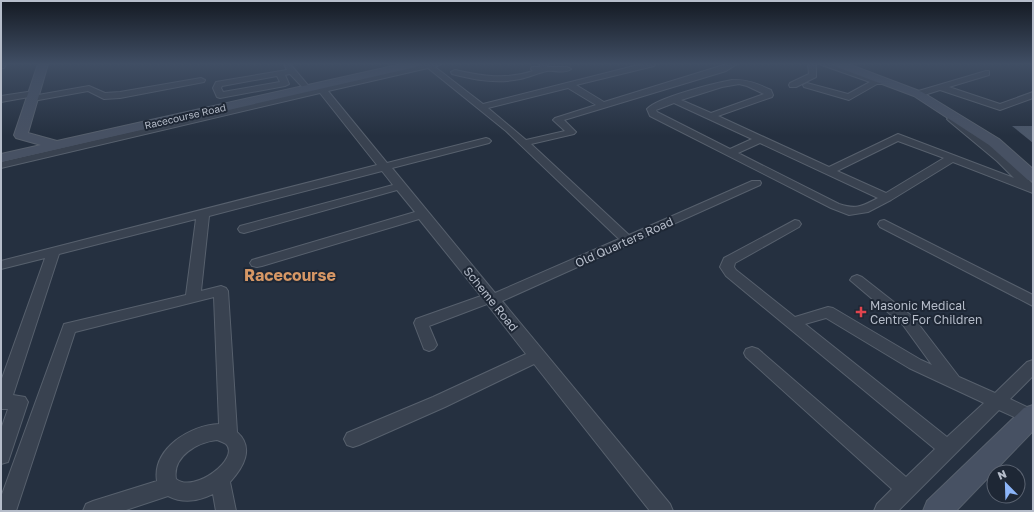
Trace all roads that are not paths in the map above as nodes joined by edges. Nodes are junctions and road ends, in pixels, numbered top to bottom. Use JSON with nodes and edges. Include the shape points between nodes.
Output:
{"nodes":[{"id":1,"x":36,"y":88,"type":"edge"},
{"id":2,"x":159,"y":88,"type":"edge"},
{"id":3,"x":217,"y":88,"type":"edge"},
{"id":4,"x":262,"y":88,"type":"edge"},
{"id":5,"x":316,"y":88,"type":"junction"},
{"id":6,"x":458,"y":88,"type":"edge"},
{"id":7,"x":559,"y":88,"type":"edge"},
{"id":8,"x":575,"y":88,"type":"edge"},
{"id":9,"x":662,"y":88,"type":"edge"},
{"id":10,"x":713,"y":88,"type":"edge"},
{"id":11,"x":757,"y":88,"type":"edge"},
{"id":12,"x":817,"y":88,"type":"edge"},
{"id":13,"x":865,"y":88,"type":"edge"},
{"id":14,"x":897,"y":88,"type":"edge"},
{"id":15,"x":901,"y":88,"type":"edge"},
{"id":16,"x":937,"y":88,"type":"edge"},
{"id":17,"x":943,"y":88,"type":"edge"},
{"id":18,"x":918,"y":94,"type":"junction"},
{"id":19,"x":1033,"y":95,"type":"edge"},
{"id":20,"x":33,"y":96,"type":"junction"},
{"id":21,"x":1,"y":99,"type":"edge"},
{"id":22,"x":675,"y":100,"type":"junction"},
{"id":23,"x":604,"y":106,"type":"junction"},
{"id":24,"x":482,"y":108,"type":"junction"},
{"id":25,"x":711,"y":116,"type":"junction"},
{"id":26,"x":21,"y":135,"type":"junction"},
{"id":27,"x":760,"y":139,"type":"junction"},
{"id":28,"x":486,"y":141,"type":"dead end"},
{"id":29,"x":524,"y":143,"type":"junction"},
{"id":30,"x":57,"y":145,"type":"junction"},
{"id":31,"x":1,"y":151,"type":"edge"},
{"id":32,"x":730,"y":153,"type":"junction"},
{"id":33,"x":953,"y":157,"type":"junction"},
{"id":34,"x":1,"y":158,"type":"edge"},
{"id":35,"x":1,"y":165,"type":"edge"},
{"id":36,"x":384,"y":166,"type":"junction"},
{"id":37,"x":829,"y":171,"type":"junction"},
{"id":38,"x":756,"y":183,"type":"dead end"},
{"id":39,"x":400,"y":186,"type":"junction"},
{"id":40,"x":1032,"y":186,"type":"edge"},
{"id":41,"x":887,"y":198,"type":"junction"},
{"id":42,"x":203,"y":213,"type":"junction"},
{"id":43,"x":422,"y":214,"type":"junction"},
{"id":44,"x":795,"y":224,"type":"dead end"},
{"id":45,"x":884,"y":224,"type":"dead end"},
{"id":46,"x":244,"y":229,"type":"dead end"},
{"id":47,"x":627,"y":240,"type":"junction"},
{"id":48,"x":54,"y":251,"type":"junction"},
{"id":49,"x":257,"y":264,"type":"dead end"},
{"id":50,"x":1,"y":265,"type":"edge"},
{"id":51,"x":857,"y":280,"type":"dead end"},
{"id":52,"x":194,"y":298,"type":"junction"},
{"id":53,"x":491,"y":299,"type":"junction"},
{"id":54,"x":1033,"y":301,"type":"edge"},
{"id":55,"x":792,"y":323,"type":"junction"},
{"id":56,"x":429,"y":345,"type":"dead end"},
{"id":57,"x":752,"y":353,"type":"dead end"},
{"id":58,"x":538,"y":356,"type":"junction"},
{"id":59,"x":1033,"y":366,"type":"edge"},
{"id":60,"x":953,"y":381,"type":"junction"},
{"id":61,"x":997,"y":401,"type":"junction"},
{"id":62,"x":1,"y":402,"type":"edge"},
{"id":63,"x":1032,"y":416,"type":"edge"},
{"id":64,"x":228,"y":435,"type":"junction"},
{"id":65,"x":353,"y":439,"type":"dead end"},
{"id":66,"x":948,"y":449,"type":"junction"},
{"id":67,"x":1,"y":456,"type":"edge"},
{"id":68,"x":220,"y":480,"type":"junction"},
{"id":69,"x":171,"y":486,"type":"junction"},
{"id":70,"x":907,"y":490,"type":"junction"},
{"id":71,"x":6,"y":511,"type":"edge"},
{"id":72,"x":93,"y":511,"type":"edge"},
{"id":73,"x":226,"y":511,"type":"edge"},
{"id":74,"x":663,"y":511,"type":"edge"},
{"id":75,"x":884,"y":511,"type":"edge"},
{"id":76,"x":937,"y":511,"type":"edge"}],
"edges":[{"from":1,"to":20,"type":"street"},
{"from":2,"to":20,"type":"street","via":[[120,95],[104,96],[89,88]]},
{"from":3,"to":4,"type":"street","via":[[220,95]]},
{"from":5,"to":30,"type":"street","name":"Racecourse Road"},
{"from":5,"to":35,"type":"street"},
{"from":5,"to":36,"type":"street","name":"Scheme Road"},
{"from":6,"to":24,"type":"street"},
{"from":7,"to":24,"type":"street"},
{"from":8,"to":23,"type":"street"},
{"from":9,"to":23,"type":"street"},
{"from":10,"to":22,"type":"street"},
{"from":11,"to":25,"type":"street","via":[[769,94]]},
{"from":12,"to":13,"type":"street","via":[[849,97]]},
{"from":14,"to":40,"type":"street","via":[[916,96],[951,118]]},
{"from":15,"to":18,"type":"street"},
{"from":16,"to":18,"type":"street"},
{"from":17,"to":19,"type":"street","via":[[1000,107]]},
{"from":18,"to":40,"type":"street","via":[[994,142]]},
{"from":20,"to":21,"type":"street"},
{"from":20,"to":26,"type":"street"},
{"from":22,"to":25,"type":"street"},
{"from":22,"to":32,"type":"street","via":[[651,109],[653,114]]},
{"from":23,"to":29,"type":"street","via":[[558,120],[571,132]]},
{"from":24,"to":29,"type":"street"},
{"from":25,"to":27,"type":"street"},
{"from":26,"to":30,"type":"street"},
{"from":26,"to":31,"type":"street"},
{"from":27,"to":32,"type":"street"},
{"from":27,"to":37,"type":"street"},
{"from":28,"to":36,"type":"street"},
{"from":29,"to":47,"type":"street"},
{"from":30,"to":34,"type":"street","name":"Racecourse Road"},
{"from":32,"to":41,"type":"street","via":[[835,206],[850,211],[864,210]]},
{"from":33,"to":37,"type":"street","via":[[898,137]]},
{"from":33,"to":40,"type":"street"},
{"from":33,"to":41,"type":"street"},
{"from":36,"to":39,"type":"street","name":"Scheme Road"},
{"from":36,"to":42,"type":"street"},
{"from":37,"to":41,"type":"street"},
{"from":38,"to":47,"type":"street","name":"Old Quarters Road"},
{"from":39,"to":43,"type":"street","name":"Scheme Road"},
{"from":39,"to":46,"type":"street"},
{"from":42,"to":48,"type":"street"},
{"from":42,"to":52,"type":"street"},
{"from":43,"to":49,"type":"street"},
{"from":43,"to":53,"type":"street","name":"Scheme Road"},
{"from":44,"to":55,"type":"street","via":[[729,261],[727,267],[734,276]]},
{"from":45,"to":54,"type":"street"},
{"from":47,"to":53,"type":"street","name":"Old Quarters Road"},
{"from":48,"to":50,"type":"street"},
{"from":48,"to":62,"type":"street"},
{"from":51,"to":60,"type":"street","via":[[908,321]]},
{"from":52,"to":64,"type":"street","via":[[221,291]]},
{"from":52,"to":71,"type":"street","via":[[68,328]]},
{"from":53,"to":56,"type":"street","name":"Old Quarters Road","via":[[423,321],[421,326]]},
{"from":53,"to":58,"type":"street","name":"Scheme Road"},
{"from":55,"to":60,"type":"street","via":[[828,312],[915,364]]},
{"from":55,"to":66,"type":"street"},
{"from":57,"to":70,"type":"street"},
{"from":58,"to":65,"type":"street"},
{"from":58,"to":74,"type":"street","name":"Scheme Road"},
{"from":59,"to":61,"type":"street"},
{"from":60,"to":61,"type":"street"},
{"from":61,"to":63,"type":"street"},
{"from":61,"to":66,"type":"street"},
{"from":62,"to":67,"type":"street","via":[[19,402]]},
{"from":63,"to":76,"type":"street"},
{"from":64,"to":68,"type":"street","via":[[238,446],[238,454],[228,473]]},
{"from":64,"to":69,"type":"street","via":[[218,432],[207,433],[184,444],[168,463],[165,473]]},
{"from":66,"to":70,"type":"street"},
{"from":68,"to":69,"type":"street","via":[[206,489],[194,492],[182,492]]},
{"from":68,"to":73,"type":"street"},
{"from":69,"to":72,"type":"street"},
{"from":70,"to":75,"type":"street"}]}
